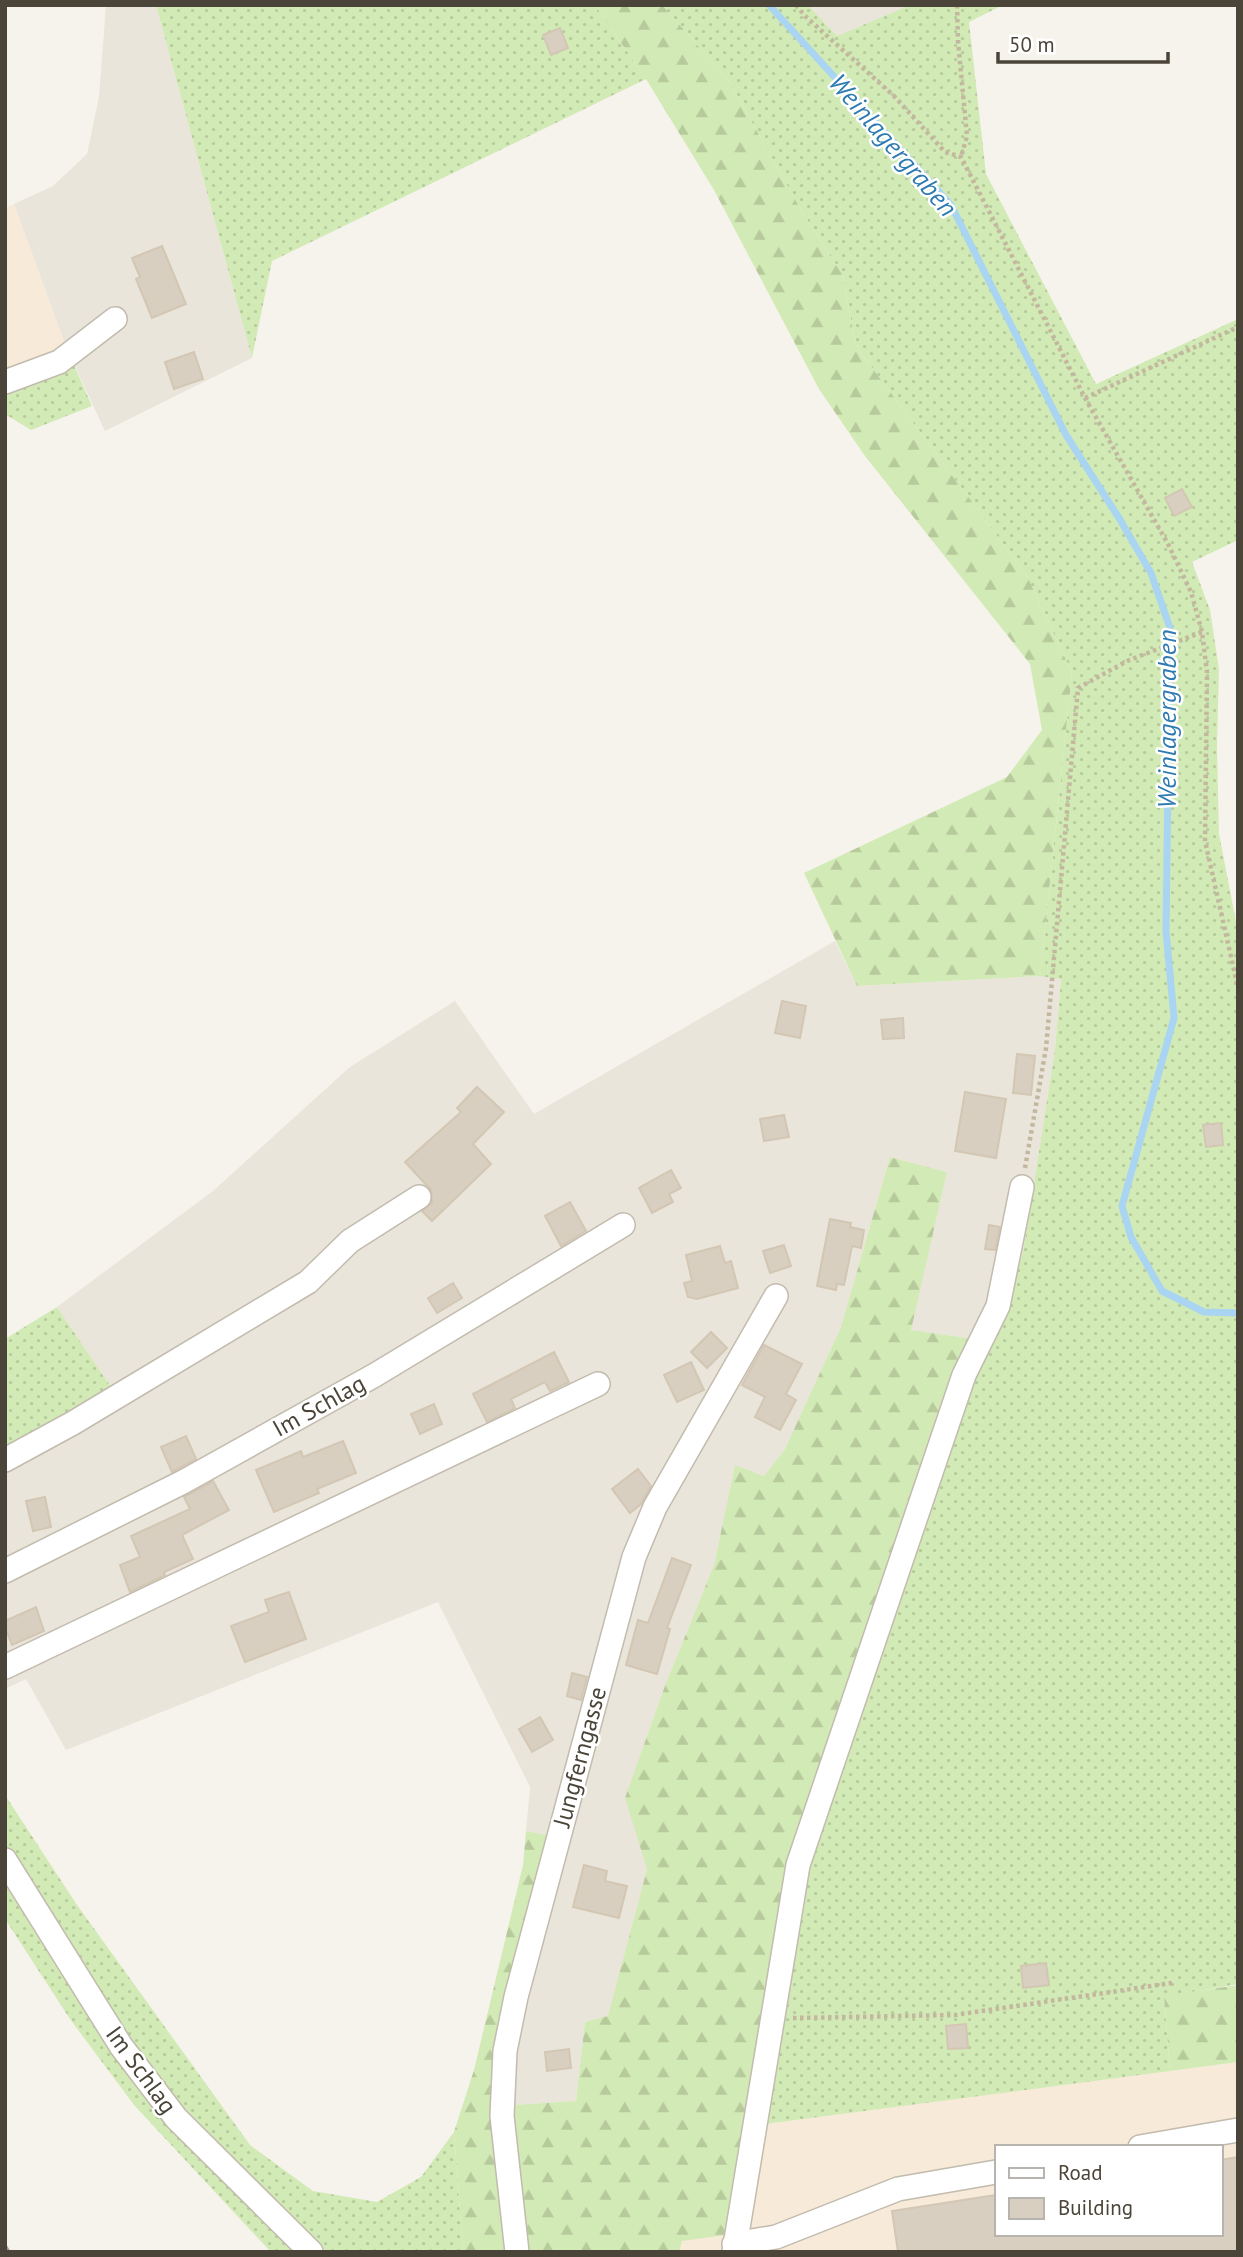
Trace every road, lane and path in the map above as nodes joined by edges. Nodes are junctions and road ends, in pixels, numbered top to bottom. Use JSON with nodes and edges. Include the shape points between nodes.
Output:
{"nodes":[{"id":1,"x":796,"y":5,"type":"edge"},
{"id":2,"x":957,"y":5,"type":"edge"},
{"id":3,"x":961,"y":157,"type":"junction"},
{"id":4,"x":116,"y":319,"type":"dead end"},
{"id":5,"x":1238,"y":327,"type":"edge"},
{"id":6,"x":5,"y":383,"type":"edge"},
{"id":7,"x":1085,"y":398,"type":"junction"},
{"id":8,"x":1202,"y":632,"type":"junction"},
{"id":9,"x":1238,"y":988,"type":"edge"},
{"id":10,"x":1022,"y":1186,"type":"joint"},
{"id":11,"x":419,"y":1197,"type":"dead end"},
{"id":12,"x":623,"y":1225,"type":"dead end"},
{"id":13,"x":776,"y":1296,"type":"dead end"},
{"id":14,"x":598,"y":1384,"type":"dead end"},
{"id":15,"x":5,"y":1460,"type":"edge"},
{"id":16,"x":5,"y":1571,"type":"edge"},
{"id":17,"x":5,"y":1667,"type":"edge"},
{"id":18,"x":5,"y":1860,"type":"edge"},
{"id":19,"x":1172,"y":1983,"type":"dead end"},
{"id":20,"x":771,"y":2018,"type":"junction"},
{"id":21,"x":1238,"y":2130,"type":"edge"},
{"id":22,"x":1152,"y":2145,"type":"edge"},
{"id":23,"x":995,"y":2172,"type":"edge"},
{"id":24,"x":777,"y":2244,"type":"edge"},
{"id":25,"x":734,"y":2248,"type":"edge"},
{"id":26,"x":311,"y":2252,"type":"edge"},
{"id":27,"x":517,"y":2252,"type":"edge"}],
"edges":[{"from":1,"to":3,"type":"path","via":[[894,96],[945,152]]},
{"from":2,"to":3,"type":"path","via":[[967,136]]},
{"from":3,"to":7,"type":"path"},
{"from":4,"to":6,"type":"street","via":[[59,362]]},
{"from":5,"to":7,"type":"path"},
{"from":7,"to":8,"type":"path","via":[[1168,544],[1191,592]]},
{"from":8,"to":9,"type":"path","via":[[1208,672],[1205,841]]},
{"from":8,"to":10,"type":"path","via":[[1164,644],[1078,688],[1046,1048]]},
{"from":10,"to":20,"type":"street","via":[[998,1306],[964,1375],[797,1865]]},
{"from":11,"to":15,"type":"street","via":[[350,1241],[308,1282]]},
{"from":12,"to":16,"type":"street","name":"Im Schlag","via":[[363,1381],[183,1482]]},
{"from":13,"to":27,"type":"street","name":"Jungferngasse","via":[[655,1507],[634,1557],[612,1634],[505,2051],[502,2116]]},
{"from":14,"to":17,"type":"street"},
{"from":18,"to":26,"type":"street","name":"Im Schlag","via":[[121,2046],[176,2118]]},
{"from":19,"to":20,"type":"path","via":[[955,2015]]},
{"from":20,"to":25,"type":"street"},
{"from":21,"to":22,"type":"street"},
{"from":23,"to":24,"type":"street","via":[[898,2189]]},
{"from":24,"to":25,"type":"street"}]}
